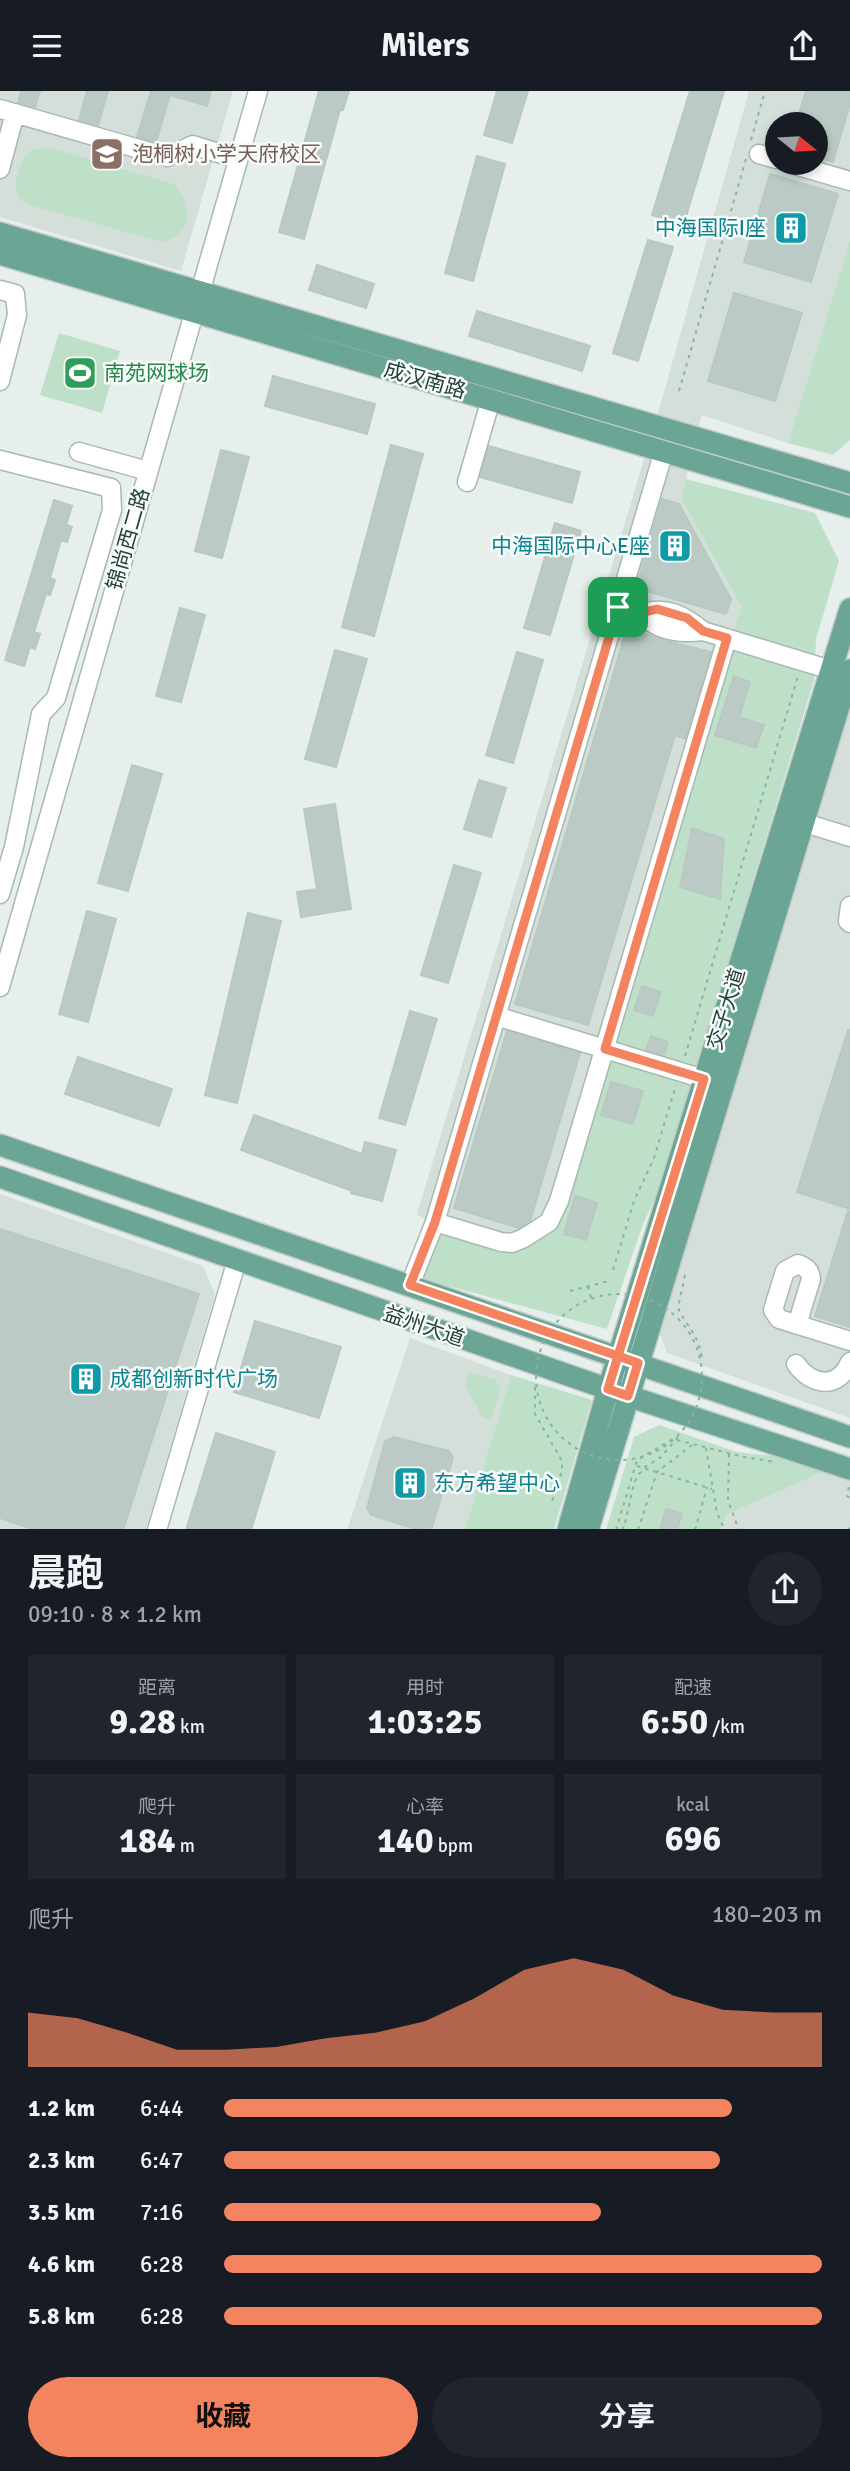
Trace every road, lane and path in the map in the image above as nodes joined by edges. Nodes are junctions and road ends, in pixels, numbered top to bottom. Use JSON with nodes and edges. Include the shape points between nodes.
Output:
{"nodes":[{"id":1,"x":258,"y":91,"type":"edge"},
{"id":2,"x":765,"y":91,"type":"edge"},
{"id":3,"x":8,"y":111,"type":"edge"},
{"id":4,"x":752,"y":151,"type":"junction"},
{"id":5,"x":765,"y":155,"type":"edge"},
{"id":6,"x":237,"y":159,"type":"junction"},
{"id":7,"x":0,"y":169,"type":"edge"},
{"id":8,"x":828,"y":175,"type":"edge"},
{"id":9,"x":850,"y":181,"type":"edge"},
{"id":10,"x":0,"y":233,"type":"edge"},
{"id":11,"x":0,"y":254,"type":"edge"},
{"id":12,"x":0,"y":290,"type":"edge"},
{"id":13,"x":196,"y":303,"type":"junction"},
{"id":14,"x":0,"y":381,"type":"edge"},
{"id":15,"x":679,"y":391,"type":"dead end"},
{"id":16,"x":491,"y":399,"type":"junction"},
{"id":17,"x":664,"y":451,"type":"junction"},
{"id":18,"x":79,"y":452,"type":"dead end"},
{"id":19,"x":0,"y":460,"type":"edge"},
{"id":20,"x":148,"y":471,"type":"junction"},
{"id":21,"x":467,"y":482,"type":"dead end"},
{"id":22,"x":850,"y":483,"type":"edge"},
{"id":23,"x":850,"y":507,"type":"edge"},
{"id":24,"x":618,"y":607,"type":"junction"},
{"id":25,"x":850,"y":609,"type":"edge"},
{"id":26,"x":727,"y":638,"type":"junction"},
{"id":27,"x":841,"y":670,"type":"edge"},
{"id":28,"x":799,"y":671,"type":"dead end"},
{"id":29,"x":805,"y":823,"type":"junction"},
{"id":30,"x":850,"y":837,"type":"edge"},
{"id":31,"x":0,"y":894,"type":"edge"},
{"id":32,"x":850,"y":906,"type":"edge"},
{"id":33,"x":850,"y":923,"type":"edge"},
{"id":34,"x":0,"y":987,"type":"edge"},
{"id":35,"x":496,"y":1016,"type":"junction"},
{"id":36,"x":605,"y":1049,"type":"junction"},
{"id":37,"x":680,"y":1071,"type":"junction"},
{"id":38,"x":704,"y":1079,"type":"junction"},
{"id":39,"x":0,"y":1145,"type":"edge"},
{"id":40,"x":0,"y":1177,"type":"edge"},
{"id":41,"x":435,"y":1222,"type":"junction"},
{"id":42,"x":237,"y":1260,"type":"junction"},
{"id":43,"x":613,"y":1271,"type":"dead end"},
{"id":44,"x":685,"y":1275,"type":"dead end"},
{"id":45,"x":609,"y":1281,"type":"dead end"},
{"id":46,"x":410,"y":1285,"type":"junction"},
{"id":47,"x":588,"y":1285,"type":"junction"},
{"id":48,"x":570,"y":1291,"type":"dead end"},
{"id":49,"x":591,"y":1298,"type":"junction"},
{"id":50,"x":797,"y":1325,"type":"dead end"},
{"id":51,"x":850,"y":1341,"type":"edge"},
{"id":52,"x":628,"y":1359,"type":"junction"},
{"id":53,"x":702,"y":1359,"type":"junction"},
{"id":54,"x":850,"y":1362,"type":"edge"},
{"id":55,"x":796,"y":1364,"type":"dead end"},
{"id":56,"x":535,"y":1387,"type":"junction"},
{"id":57,"x":608,"y":1389,"type":"junction"},
{"id":58,"x":628,"y":1396,"type":"junction"},
{"id":59,"x":681,"y":1433,"type":"junction"},
{"id":60,"x":850,"y":1437,"type":"edge"},
{"id":61,"x":693,"y":1444,"type":"junction"},
{"id":62,"x":706,"y":1447,"type":"junction"},
{"id":63,"x":729,"y":1453,"type":"junction"},
{"id":64,"x":776,"y":1462,"type":"dead end"},
{"id":65,"x":636,"y":1466,"type":"junction"},
{"id":66,"x":850,"y":1469,"type":"edge"},
{"id":67,"x":657,"y":1472,"type":"junction"},
{"id":68,"x":850,"y":1484,"type":"edge"},
{"id":69,"x":707,"y":1487,"type":"junction"},
{"id":70,"x":713,"y":1489,"type":"junction"},
{"id":71,"x":850,"y":1498,"type":"edge"},
{"id":72,"x":552,"y":1501,"type":"dead end"},
{"id":73,"x":157,"y":1529,"type":"edge"},
{"id":74,"x":568,"y":1529,"type":"edge"},
{"id":75,"x":588,"y":1529,"type":"edge"},
{"id":76,"x":616,"y":1529,"type":"edge"},
{"id":77,"x":622,"y":1529,"type":"edge"},
{"id":78,"x":638,"y":1529,"type":"edge"},
{"id":79,"x":695,"y":1529,"type":"edge"},
{"id":80,"x":725,"y":1529,"type":"edge"},
{"id":81,"x":738,"y":1529,"type":"edge"}],
"edges":[{"from":1,"to":6,"type":"street","name":"锦尚西二路"},
{"from":2,"to":4,"type":"path"},
{"from":3,"to":6,"type":"street","via":[[167,157],[193,145]]},
{"from":3,"to":7,"type":"street"},
{"from":4,"to":5,"type":"street"},
{"from":4,"to":15,"type":"path"},
{"from":6,"to":13,"type":"street","name":"锦尚西二路"},
{"from":8,"to":9,"type":"street"},
{"from":10,"to":13,"type":"main road","name":"成汉南路"},
{"from":11,"to":13,"type":"main road","name":"成汉南路"},
{"from":12,"to":14,"type":"street","via":[[15,294],[17,315]]},
{"from":13,"to":16,"type":"main road","name":"成汉南路"},
{"from":13,"to":20,"type":"street","name":"锦尚西二路"},
{"from":13,"to":22,"type":"main road","name":"成汉南路"},
{"from":16,"to":17,"type":"main road","name":"成汉南路"},
{"from":16,"to":21,"type":"street"},
{"from":17,"to":23,"type":"main road","name":"成汉南路"},
{"from":17,"to":24,"type":"street"},
{"from":18,"to":20,"type":"street"},
{"from":19,"to":31,"type":"street","via":[[110,488],[112,510],[56,698],[41,714]]},
{"from":20,"to":34,"type":"street","name":"锦尚西二路"},
{"from":24,"to":26,"type":"street","via":[[641,613],[657,609]]},
{"from":24,"to":35,"type":"street"},
{"from":25,"to":27,"type":"main road","name":"交子大道"},
{"from":26,"to":27,"type":"street"},
{"from":26,"to":36,"type":"street"},
{"from":27,"to":29,"type":"main road","name":"交子大道"},
{"from":27,"to":38,"type":"main road","name":"交子大道"},
{"from":28,"to":37,"type":"path"},
{"from":29,"to":30,"type":"street"},
{"from":29,"to":52,"type":"main road","name":"交子大道"},
{"from":32,"to":33,"type":"street"},
{"from":35,"to":36,"type":"street"},
{"from":35,"to":41,"type":"street"},
{"from":36,"to":37,"type":"street"},
{"from":36,"to":41,"type":"street","via":[[549,1222],[512,1243]]},
{"from":37,"to":38,"type":"street"},
{"from":37,"to":43,"type":"path"},
{"from":38,"to":52,"type":"main road","name":"交子大道"},
{"from":39,"to":46,"type":"main road","name":"益州大道"},
{"from":40,"to":42,"type":"main road","name":"益州大道"},
{"from":41,"to":46,"type":"street"},
{"from":42,"to":57,"type":"main road","name":"益州大道"},
{"from":42,"to":73,"type":"street"},
{"from":44,"to":53,"type":"path","bridge":true,"via":[[678,1308],[694,1330]]},
{"from":45,"to":47,"type":"path"},
{"from":46,"to":52,"type":"main road","name":"益州大道"},
{"from":47,"to":48,"type":"path"},
{"from":47,"to":49,"type":"path"},
{"from":49,"to":53,"type":"path","bridge":true,"via":[[611,1293],[652,1300],[684,1325]]},
{"from":49,"to":56,"type":"path","bridge":true,"via":[[571,1308],[542,1343]]},
{"from":50,"to":51,"type":"street"},
{"from":52,"to":57,"type":"main road","name":"交子大道"},
{"from":52,"to":58,"type":"main road","name":"交子大道"},
{"from":52,"to":60,"type":"main road","name":"益州大道"},
{"from":53,"to":59,"type":"path","bridge":true,"via":[[702,1387],[695,1412]]},
{"from":54,"to":55,"type":"street","via":[[844,1374],[827,1382],[804,1375]]},
{"from":56,"to":59,"type":"path","bridge":true,"via":[[543,1414],[559,1436],[581,1452],[607,1461],[635,1460],[660,1450]]},
{"from":56,"to":72,"type":"path","via":[[535,1414],[562,1461]]},
{"from":57,"to":58,"type":"main road","name":"益州大道"},
{"from":57,"to":74,"type":"main road","name":"交子大道"},
{"from":58,"to":66,"type":"main road","name":"益州大道"},
{"from":58,"to":75,"type":"main road","name":"交子大道"},
{"from":59,"to":77,"type":"path","bridge":true,"via":[[639,1474]]},
{"from":61,"to":62,"type":"path"},
{"from":61,"to":65,"type":"path","via":[[673,1439],[638,1460]]},
{"from":61,"to":67,"type":"path"},
{"from":62,"to":63,"type":"path"},
{"from":62,"to":70,"type":"path"},
{"from":63,"to":64,"type":"path"},
{"from":63,"to":81,"type":"path","via":[[728,1501]]},
{"from":65,"to":67,"type":"path"},
{"from":65,"to":76,"type":"path"},
{"from":67,"to":69,"type":"path"},
{"from":67,"to":78,"type":"path"},
{"from":68,"to":71,"type":"path"},
{"from":69,"to":70,"type":"path"},
{"from":69,"to":79,"type":"path"},
{"from":70,"to":80,"type":"path"}]}
